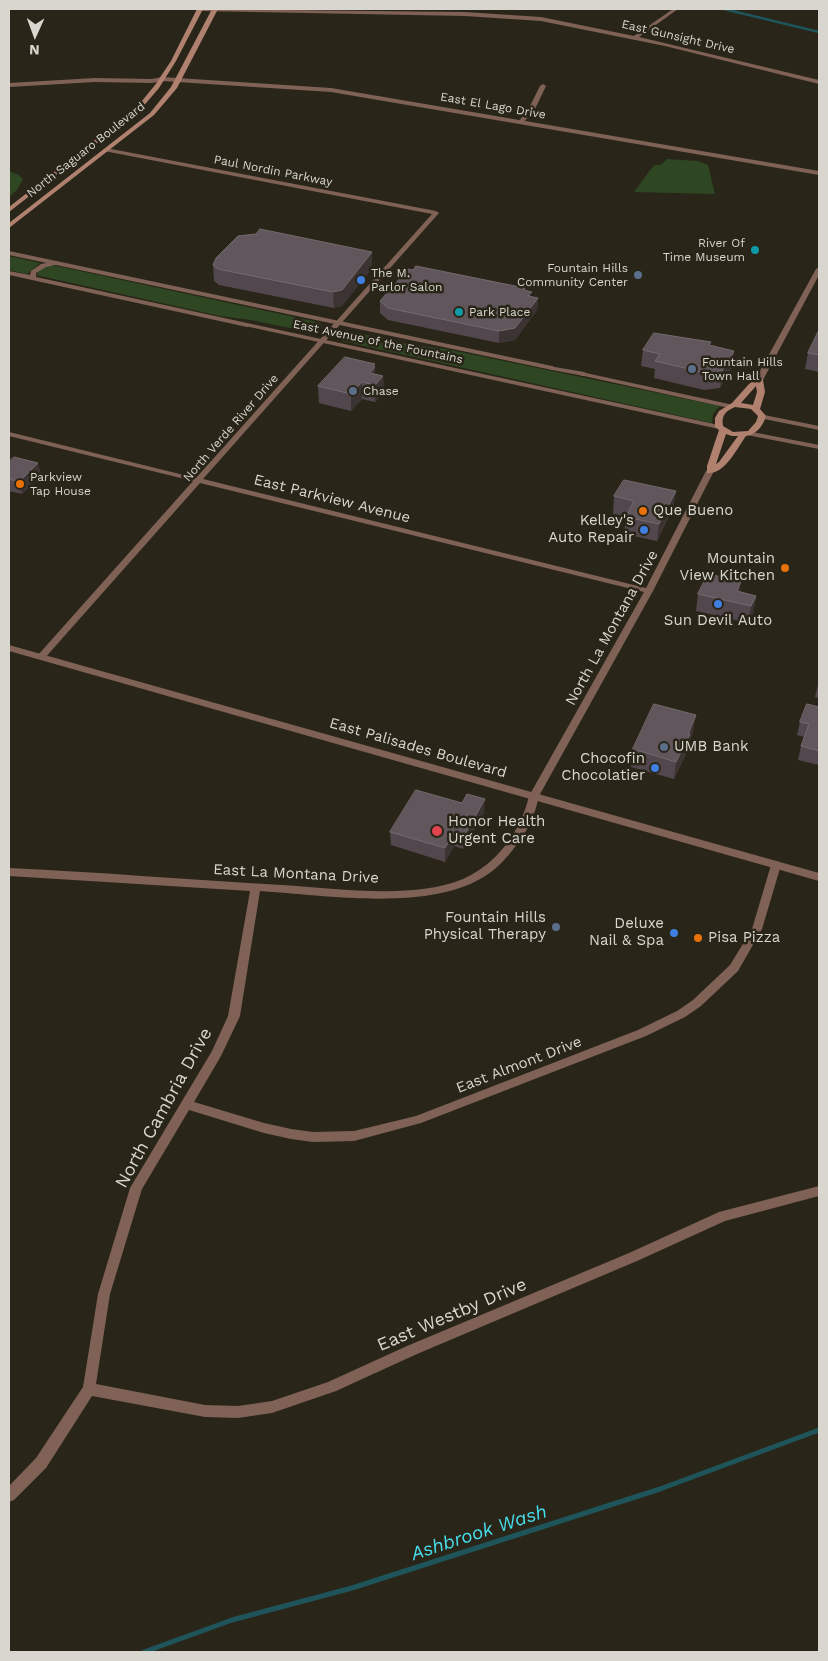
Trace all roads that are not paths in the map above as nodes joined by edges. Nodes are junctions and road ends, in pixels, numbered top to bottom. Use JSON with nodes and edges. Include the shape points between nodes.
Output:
{"nodes":[{"id":1,"x":200,"y":9,"type":"edge"},
{"id":2,"x":215,"y":9,"type":"edge"},
{"id":3,"x":676,"y":9,"type":"edge"},
{"id":4,"x":636,"y":37,"type":"junction"},
{"id":5,"x":162,"y":80,"type":"junction"},
{"id":6,"x":178,"y":80,"type":"junction"},
{"id":7,"x":9,"y":81,"type":"edge"},
{"id":8,"x":819,"y":82,"type":"edge"},
{"id":9,"x":9,"y":86,"type":"edge"},
{"id":10,"x":542,"y":86,"type":"dead end"},
{"id":11,"x":521,"y":122,"type":"junction"},
{"id":12,"x":110,"y":132,"type":"junction"},
{"id":13,"x":106,"y":150,"type":"junction"},
{"id":14,"x":819,"y":173,"type":"edge"},
{"id":15,"x":9,"y":210,"type":"edge"},
{"id":16,"x":436,"y":214,"type":"joint"},
{"id":17,"x":9,"y":226,"type":"edge"},
{"id":18,"x":9,"y":253,"type":"edge"},
{"id":19,"x":56,"y":263,"type":"junction"},
{"id":20,"x":819,"y":269,"type":"edge"},
{"id":21,"x":9,"y":273,"type":"edge"},
{"id":22,"x":33,"y":279,"type":"junction"},
{"id":23,"x":338,"y":324,"type":"junction"},
{"id":24,"x":323,"y":341,"type":"junction"},
{"id":25,"x":759,"y":380,"type":"junction"},
{"id":26,"x":732,"y":405,"type":"junction"},
{"id":27,"x":759,"y":412,"type":"junction"},
{"id":28,"x":721,"y":428,"type":"junction"},
{"id":29,"x":819,"y":428,"type":"edge"},
{"id":30,"x":9,"y":434,"type":"edge"},
{"id":31,"x":746,"y":434,"type":"junction"},
{"id":32,"x":819,"y":448,"type":"edge"},
{"id":33,"x":710,"y":471,"type":"junction"},
{"id":34,"x":200,"y":480,"type":"junction"},
{"id":35,"x":648,"y":591,"type":"junction"},
{"id":36,"x":9,"y":648,"type":"edge"},
{"id":37,"x":41,"y":657,"type":"junction"},
{"id":38,"x":534,"y":796,"type":"junction"},
{"id":39,"x":776,"y":865,"type":"junction"},
{"id":40,"x":9,"y":872,"type":"edge"},
{"id":41,"x":819,"y":877,"type":"edge"},
{"id":42,"x":256,"y":887,"type":"junction"},
{"id":43,"x":186,"y":1104,"type":"junction"},
{"id":44,"x":819,"y":1191,"type":"edge"},
{"id":45,"x":89,"y":1389,"type":"junction"},
{"id":46,"x":9,"y":1495,"type":"edge"}],
"edges":[{"from":1,"to":2,"type":"street","name":"East Gunsight Drive"},
{"from":1,"to":5,"type":"main road","name":"North Saguaro Boulevard"},
{"from":2,"to":4,"type":"street","name":"East Gunsight Drive","via":[[516,17],[574,24]]},
{"from":2,"to":6,"type":"main road","name":"North Saguaro Boulevard"},
{"from":3,"to":4,"type":"street"},
{"from":4,"to":8,"type":"street","name":"East Gunsight Drive"},
{"from":5,"to":6,"type":"street","name":"East El Lago Drive"},
{"from":5,"to":7,"type":"street","name":"East El Lago Drive","via":[[101,75]]},
{"from":5,"to":9,"type":"street","name":"East El Lago Drive","via":[[64,81]]},
{"from":5,"to":12,"type":"main road","name":"North Saguaro Boulevard","via":[[139,108]]},
{"from":6,"to":11,"type":"street","name":"East El Lago Drive","via":[[331,90]]},
{"from":6,"to":13,"type":"main road","name":"North Saguaro Boulevard","via":[[152,114]]},
{"from":10,"to":11,"type":"street","via":[[539,98]]},
{"from":11,"to":14,"type":"street","name":"East El Lago Drive"},
{"from":12,"to":13,"type":"main road","via":[[98,148]]},
{"from":12,"to":15,"type":"main road","name":"North Saguaro Boulevard"},
{"from":13,"to":16,"type":"street","name":"Paul Nordin Parkway"},
{"from":13,"to":17,"type":"main road","name":"North Saguaro Boulevard"},
{"from":16,"to":23,"type":"street","name":"North Verde River Drive"},
{"from":18,"to":19,"type":"street","name":"East Avenue of the Fountains"},
{"from":19,"to":22,"type":"street","via":[[37,268]]},
{"from":19,"to":23,"type":"street","name":"East Avenue of the Fountains"},
{"from":20,"to":25,"type":"street"},
{"from":21,"to":22,"type":"street","name":"East Avenue of the Fountains"},
{"from":22,"to":24,"type":"street","name":"East Avenue of the Fountains"},
{"from":23,"to":24,"type":"street","name":"North Verde River Drive"},
{"from":23,"to":26,"type":"street","name":"East Avenue of the Fountains"},
{"from":24,"to":28,"type":"street","name":"East Avenue of the Fountains"},
{"from":24,"to":34,"type":"street","name":"North Verde River Drive"},
{"from":25,"to":26,"type":"main road"},
{"from":25,"to":27,"type":"main road"},
{"from":26,"to":27,"type":"main road","via":[[746,405]]},
{"from":26,"to":28,"type":"main road","via":[[718,416]]},
{"from":27,"to":29,"type":"street"},
{"from":27,"to":31,"type":"main road","via":[[760,423]]},
{"from":28,"to":31,"type":"main road","via":[[732,434]]},
{"from":28,"to":33,"type":"main road","name":"North La Montana Drive","via":[[721,440]]},
{"from":30,"to":34,"type":"street","name":"East Parkview Avenue"},
{"from":31,"to":32,"type":"street"},
{"from":31,"to":33,"type":"main road","name":"North La Montana Drive","via":[[722,464]]},
{"from":33,"to":35,"type":"street","name":"North La Montana Drive"},
{"from":34,"to":35,"type":"street","name":"East Parkview Avenue"},
{"from":34,"to":37,"type":"street","name":"North Verde River Drive"},
{"from":35,"to":38,"type":"street","name":"North La Montana Drive"},
{"from":36,"to":37,"type":"street","name":"East Palisades Boulevard"},
{"from":37,"to":38,"type":"street","name":"East Palisades Boulevard"},
{"from":38,"to":39,"type":"street","name":"East Palisades Boulevard"},
{"from":38,"to":42,"type":"street","name":"East La Montana Drive","via":[[530,818],[508,851],[491,868],[456,886],[404,895]]},
{"from":39,"to":41,"type":"street","name":"East Palisades Boulevard"},
{"from":39,"to":43,"type":"street","name":"East Almont Drive","via":[[756,929],[734,968],[697,1003],[642,1033],[417,1120],[354,1136],[291,1134]]},
{"from":40,"to":42,"type":"street","name":"East La Montana Drive"},
{"from":42,"to":43,"type":"street","name":"North Cambria Drive","via":[[234,1016],[217,1053]]},
{"from":43,"to":45,"type":"street","name":"North Cambria Drive","via":[[136,1188],[104,1294]]},
{"from":44,"to":45,"type":"street","name":"East Westby Drive","via":[[723,1216],[332,1387],[272,1407],[238,1412],[204,1411]]},
{"from":45,"to":46,"type":"street","name":"North Cambria Drive","via":[[41,1464]]}]}
